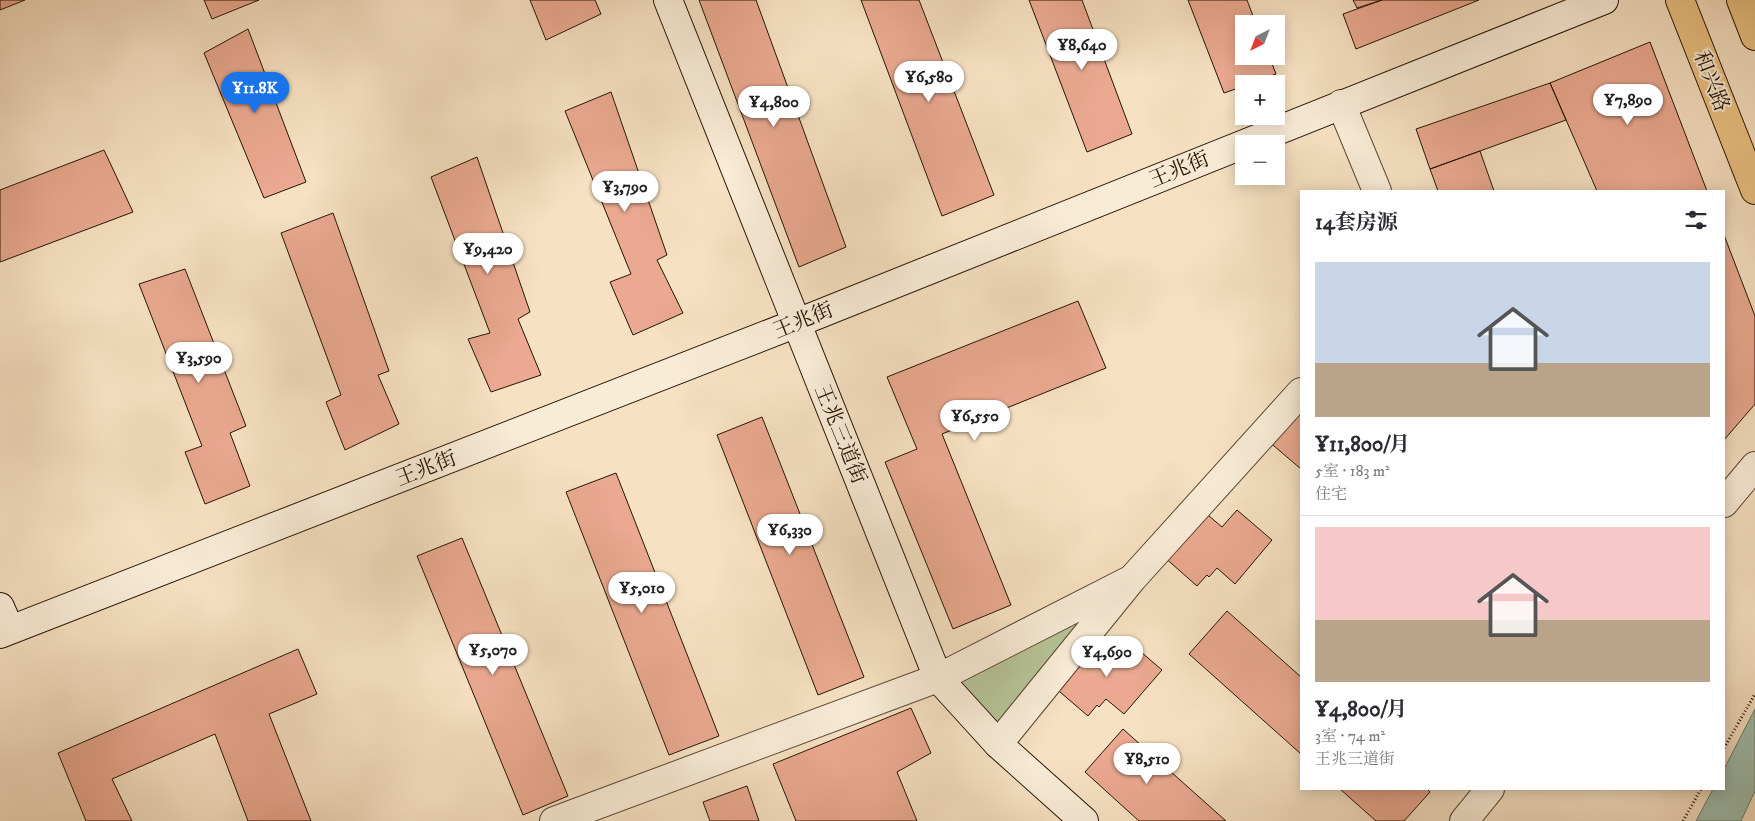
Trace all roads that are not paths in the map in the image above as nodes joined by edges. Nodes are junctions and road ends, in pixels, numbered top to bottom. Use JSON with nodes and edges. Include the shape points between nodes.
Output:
{"nodes":[{"id":1,"x":668,"y":0,"type":"edge"},
{"id":2,"x":1604,"y":0,"type":"edge"},
{"id":3,"x":1680,"y":0,"type":"edge"},
{"id":4,"x":1741,"y":0,"type":"edge"},
{"id":5,"x":1755,"y":36,"type":"edge"},
{"id":6,"x":1341,"y":104,"type":"junction"},
{"id":7,"x":1377,"y":190,"type":"edge"},
{"id":8,"x":1755,"y":190,"type":"edge"},
{"id":9,"x":797,"y":323,"type":"junction"},
{"id":10,"x":1300,"y":393,"type":"edge"},
{"id":11,"x":1755,"y":466,"type":"edge"},
{"id":12,"x":1725,"y":502,"type":"edge"},
{"id":13,"x":1132,"y":579,"type":"junction"},
{"id":14,"x":3,"y":623,"type":"edge"},
{"id":15,"x":938,"y":678,"type":"junction"},
{"id":16,"x":998,"y":744,"type":"junction"},
{"id":17,"x":1489,"y":790,"type":"edge"},
{"id":18,"x":554,"y":821,"type":"edge"},
{"id":19,"x":1084,"y":821,"type":"edge"},
{"id":20,"x":1464,"y":821,"type":"edge"}],
"edges":[{"from":1,"to":9,"type":"street","name":"王兆三道街"},
{"from":2,"to":6,"type":"street","name":"王兆街"},
{"from":3,"to":8,"type":"highway","name":"和兴路"},
{"from":4,"to":5,"type":"highway"},
{"from":6,"to":7,"type":"street"},
{"from":6,"to":9,"type":"street","name":"王兆街"},
{"from":9,"to":14,"type":"street","name":"王兆街"},
{"from":9,"to":15,"type":"street","name":"王兆三道街"},
{"from":10,"to":13,"type":"street"},
{"from":11,"to":12,"type":"street"},
{"from":13,"to":15,"type":"street"},
{"from":13,"to":16,"type":"street"},
{"from":15,"to":16,"type":"street","name":"王兆三道街"},
{"from":15,"to":18,"type":"street"},
{"from":16,"to":19,"type":"street","name":"王兆三道街"},
{"from":17,"to":20,"type":"street"}]}
